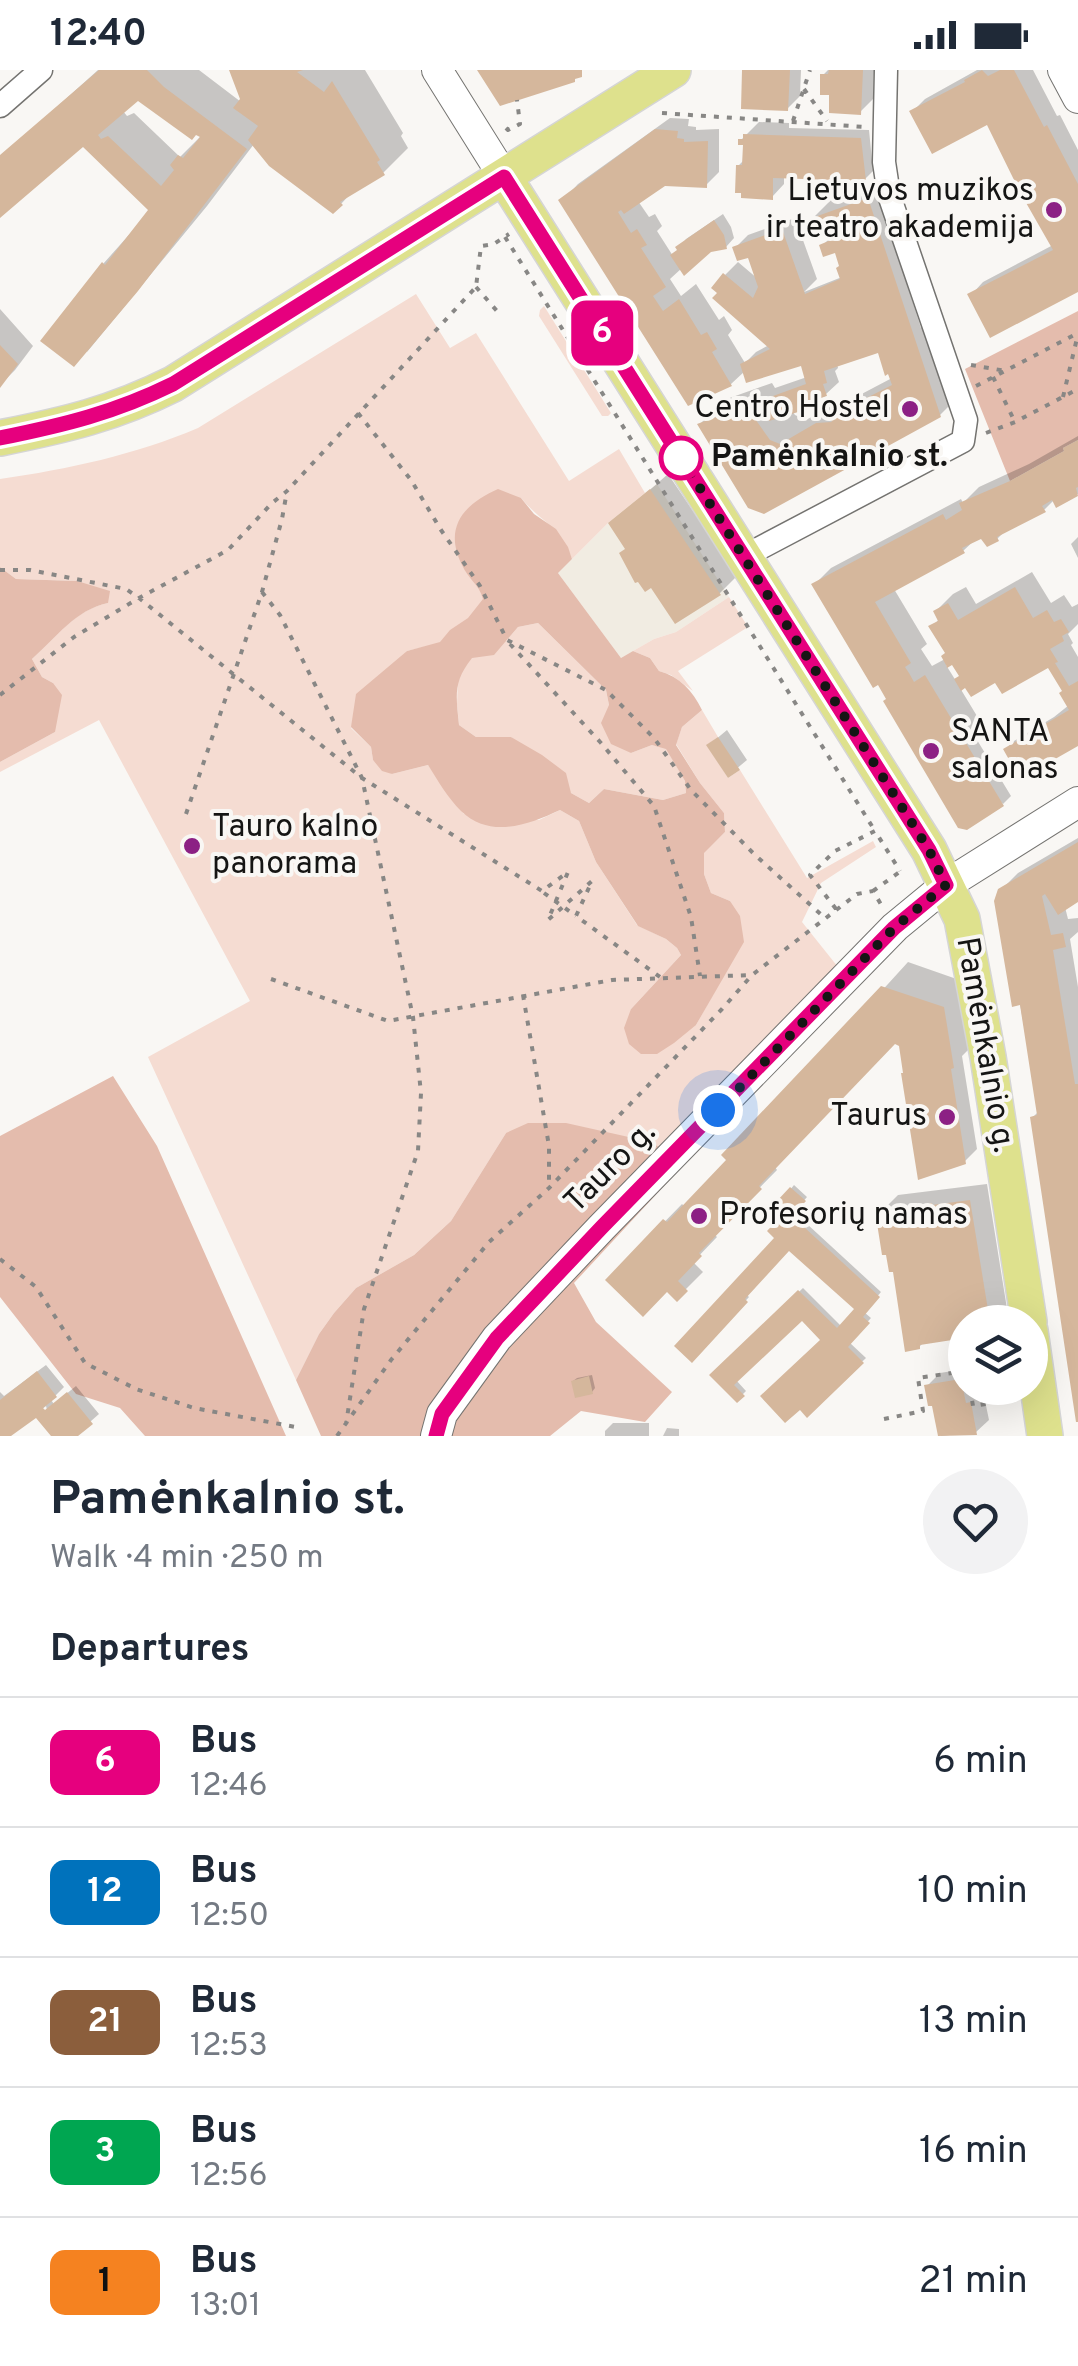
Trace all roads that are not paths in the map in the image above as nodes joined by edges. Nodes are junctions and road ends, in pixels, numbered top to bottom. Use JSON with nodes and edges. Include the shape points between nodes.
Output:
{"nodes":[{"id":1,"x":41,"y":70,"type":"edge"},
{"id":2,"x":437,"y":70,"type":"edge"},
{"id":3,"x":673,"y":70,"type":"edge"},
{"id":4,"x":886,"y":70,"type":"edge"},
{"id":5,"x":1063,"y":70,"type":"edge"},
{"id":6,"x":1078,"y":98,"type":"edge"},
{"id":7,"x":0,"y":106,"type":"edge"},
{"id":8,"x":504,"y":177,"type":"junction"},
{"id":9,"x":0,"y":438,"type":"edge"},
{"id":10,"x":743,"y":556,"type":"junction"},
{"id":11,"x":1078,"y":802,"type":"edge"},
{"id":12,"x":946,"y":885,"type":"junction"},
{"id":13,"x":1026,"y":1305,"type":"edge"},
{"id":14,"x":1041,"y":1405,"type":"edge"},
{"id":15,"x":436,"y":1436,"type":"edge"},
{"id":16,"x":1045,"y":1436,"type":"edge"}],
"edges":[{"from":1,"to":7,"type":"street"},
{"from":2,"to":8,"type":"main road"},
{"from":3,"to":8,"type":"main road"},
{"from":4,"to":10,"type":"street","via":[[889,195],[966,420],[963,442]]},
{"from":5,"to":6,"type":"main road"},
{"from":8,"to":9,"type":"main road","via":[[173,384],[100,416]]},
{"from":8,"to":10,"type":"main road","name":"Pamėnkalnio g."},
{"from":10,"to":12,"type":"main road","name":"Pamėnkalnio g."},
{"from":11,"to":12,"type":"main road","name":"Tauro g."},
{"from":12,"to":13,"type":"main road","name":"Pamėnkalnio g.","via":[[962,919]]},
{"from":12,"to":15,"type":"main road","name":"Tauro g.","via":[[894,928],[497,1338],[442,1414]]},
{"from":14,"to":16,"type":"main road"}]}
